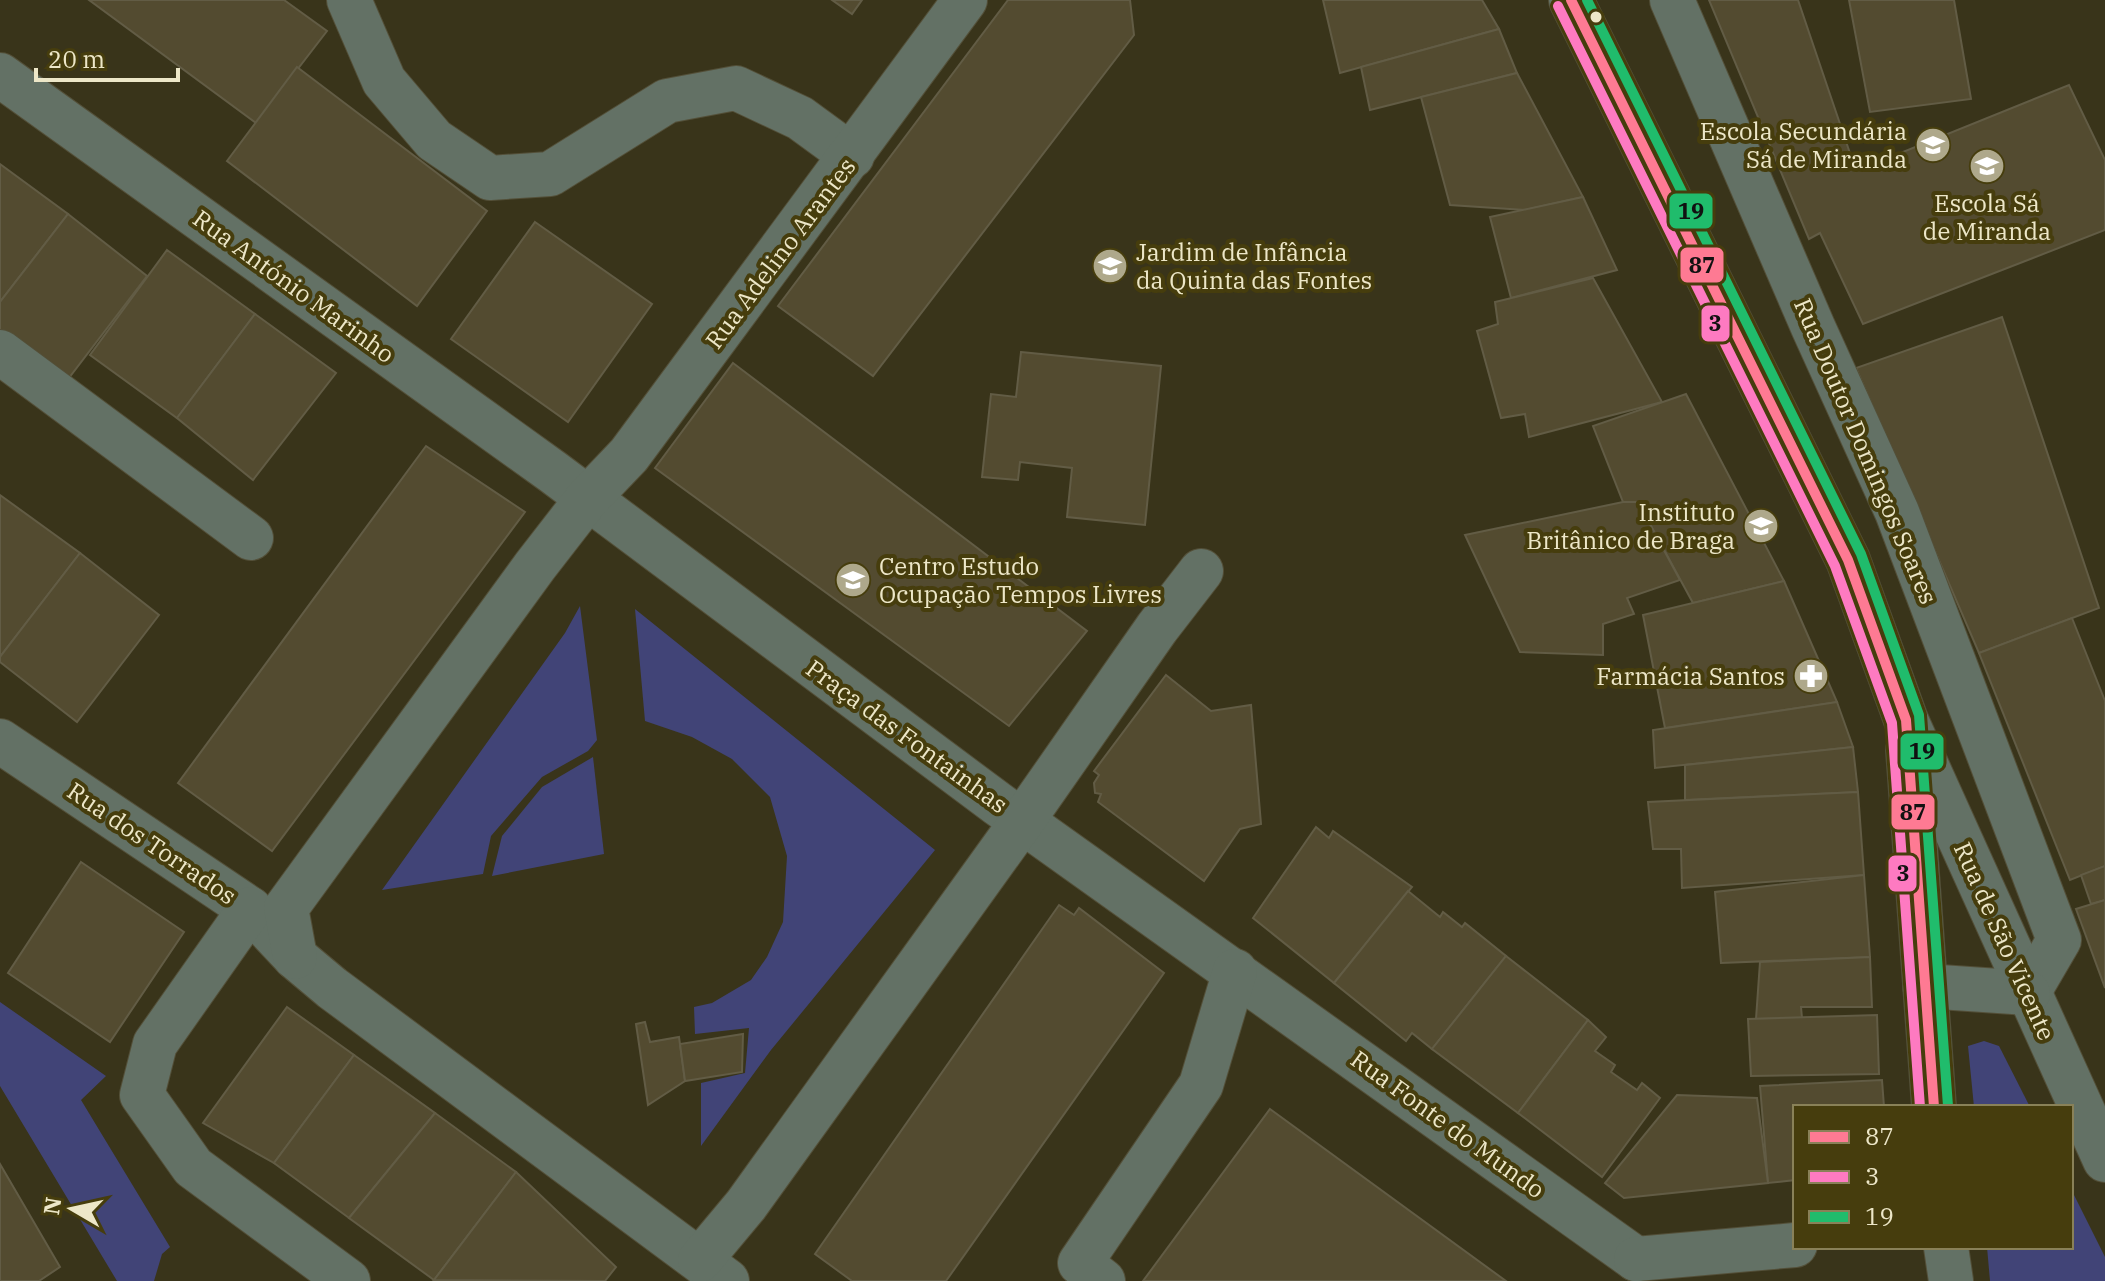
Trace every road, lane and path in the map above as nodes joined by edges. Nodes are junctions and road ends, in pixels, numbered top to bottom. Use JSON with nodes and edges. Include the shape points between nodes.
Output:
{"nodes":[{"id":1,"x":349,"y":0,"type":"edge"},
{"id":2,"x":965,"y":0,"type":"edge"},
{"id":3,"x":1571,"y":0,"type":"edge"},
{"id":4,"x":1672,"y":0,"type":"edge"},
{"id":5,"x":0,"y":75,"type":"edge"},
{"id":6,"x":852,"y":156,"type":"junction"},
{"id":7,"x":0,"y":352,"type":"edge"},
{"id":8,"x":587,"y":499,"type":"junction"},
{"id":9,"x":251,"y":538,"type":"dead end"},
{"id":10,"x":1201,"y":571,"type":"dead end"},
{"id":11,"x":1906,"y":720,"type":"junction"},
{"id":12,"x":0,"y":741,"type":"edge"},
{"id":13,"x":1023,"y":820,"type":"junction"},
{"id":14,"x":250,"y":909,"type":"junction"},
{"id":15,"x":295,"y":957,"type":"junction"},
{"id":16,"x":1235,"y":971,"type":"junction"},
{"id":17,"x":1925,"y":986,"type":"junction"},
{"id":18,"x":2028,"y":993,"type":"junction"},
{"id":19,"x":1934,"y":1105,"type":"edge"},
{"id":20,"x":2105,"y":1160,"type":"edge"},
{"id":21,"x":1793,"y":1245,"type":"edge"},
{"id":22,"x":1946,"y":1249,"type":"edge"},
{"id":23,"x":1624,"y":1270,"type":"edge"},
{"id":24,"x":714,"y":1271,"type":"edge"},
{"id":25,"x":348,"y":1281,"type":"edge"},
{"id":26,"x":1103,"y":1281,"type":"edge"},
{"id":27,"x":1951,"y":1281,"type":"edge"}],
"edges":[{"from":1,"to":6,"type":"street","via":[[384,81],[434,140],[490,178],[550,174],[667,101],[736,88],[800,118]]},
{"from":2,"to":6,"type":"street","name":"Rua Adelino Arantes"},
{"from":3,"to":11,"type":"street","via":[[1848,560]]},
{"from":4,"to":18,"type":"street","name":"Rua Doutor Domingos Soares","via":[[1897,512],[2059,940]]},
{"from":5,"to":8,"type":"street","name":"Rua António Marinho"},
{"from":6,"to":8,"type":"street","name":"Rua Adelino Arantes","via":[[629,455]]},
{"from":7,"to":9,"type":"street"},
{"from":8,"to":13,"type":"street","name":"Praça das Fontainhas"},
{"from":8,"to":15,"type":"street","via":[[286,908]]},
{"from":10,"to":13,"type":"street"},
{"from":11,"to":17,"type":"street"},
{"from":11,"to":18,"type":"street","name":"Rua de São Vicente"},
{"from":12,"to":14,"type":"street","name":"Rua dos Torrados"},
{"from":13,"to":16,"type":"street","name":"Rua Fonte do Mundo"},
{"from":13,"to":24,"type":"street","name":"Praça das Fontainhas","via":[[746,1205]]},
{"from":14,"to":15,"type":"street","name":"Rua dos Torrados"},
{"from":14,"to":25,"type":"street","via":[[155,1044],[142,1095],[193,1167]]},
{"from":15,"to":24,"type":"street","name":"Praça das Fontainhas"},
{"from":16,"to":23,"type":"street","name":"Rua Fonte do Mundo"},
{"from":16,"to":26,"type":"street","via":[[1201,1085],[1080,1263]]},
{"from":17,"to":18,"type":"street"},
{"from":17,"to":19,"type":"street"},
{"from":18,"to":20,"type":"street","name":"Rua de São Vicente"},
{"from":21,"to":23,"type":"street"},
{"from":22,"to":27,"type":"street"}]}
